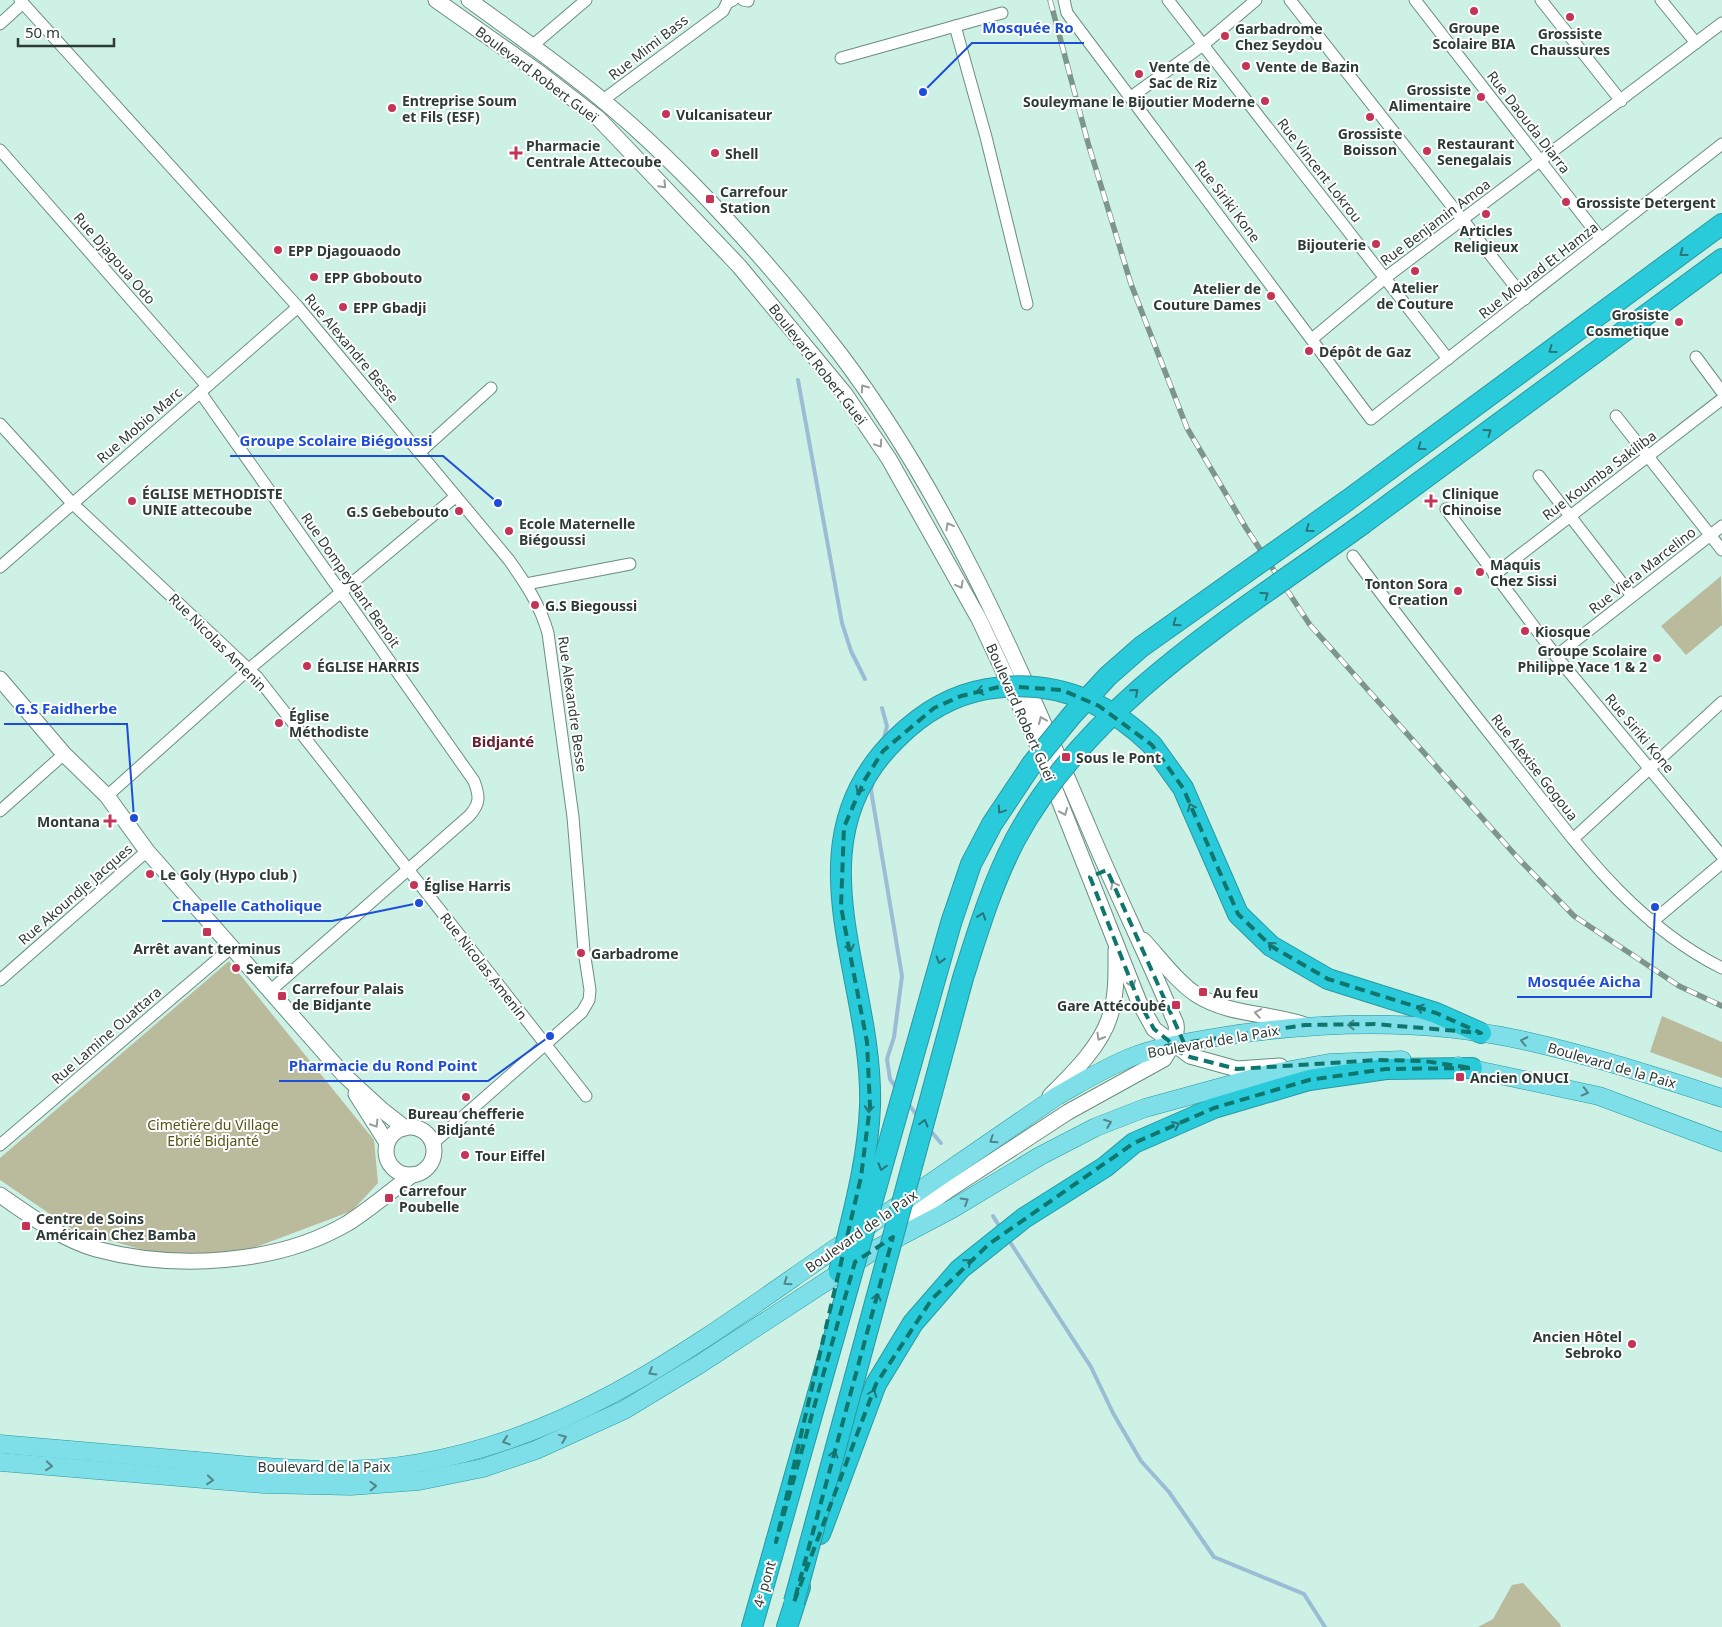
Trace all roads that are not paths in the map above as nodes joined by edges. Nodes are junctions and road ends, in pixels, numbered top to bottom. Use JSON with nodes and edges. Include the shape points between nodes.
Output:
{"nodes":[{"id":1,"x":436,"y":0,"type":"edge"},
{"id":2,"x":469,"y":0,"type":"edge"},
{"id":3,"x":586,"y":0,"type":"edge"},
{"id":4,"x":1064,"y":0,"type":"edge"},
{"id":5,"x":1168,"y":0,"type":"edge"},
{"id":6,"x":1256,"y":0,"type":"edge"},
{"id":7,"x":1290,"y":0,"type":"edge"},
{"id":8,"x":1415,"y":0,"type":"edge"},
{"id":9,"x":1541,"y":0,"type":"edge"},
{"id":10,"x":1661,"y":0,"type":"edge"},
{"id":11,"x":22,"y":1,"type":"edge"},
{"id":12,"x":727,"y":2,"type":"edge"},
{"id":13,"x":1002,"y":13,"type":"dead end"},
{"id":14,"x":1722,"y":23,"type":"edge"},
{"id":15,"x":0,"y":24,"type":"edge"},
{"id":16,"x":955,"y":26,"type":"junction"},
{"id":17,"x":1696,"y":43,"type":"junction"},
{"id":18,"x":1202,"y":45,"type":"junction"},
{"id":19,"x":532,"y":46,"type":"junction"},
{"id":20,"x":841,"y":58,"type":"dead end"},
{"id":21,"x":1131,"y":97,"type":"junction"},
{"id":22,"x":603,"y":100,"type":"junction"},
{"id":23,"x":1620,"y":100,"type":"junction"},
{"id":24,"x":1722,"y":144,"type":"edge"},
{"id":25,"x":0,"y":150,"type":"edge"},
{"id":26,"x":1540,"y":162,"type":"junction"},
{"id":27,"x":1464,"y":219,"type":"junction"},
{"id":28,"x":1722,"y":224,"type":"edge"},
{"id":29,"x":1601,"y":239,"type":"junction"},
{"id":30,"x":1722,"y":259,"type":"edge"},
{"id":31,"x":1385,"y":278,"type":"junction"},
{"id":32,"x":1525,"y":298,"type":"junction"},
{"id":33,"x":1027,"y":304,"type":"dead end"},
{"id":34,"x":298,"y":307,"type":"junction"},
{"id":35,"x":1312,"y":339,"type":"junction"},
{"id":36,"x":1696,"y":357,"type":"dead end"},
{"id":37,"x":1448,"y":359,"type":"junction"},
{"id":38,"x":491,"y":388,"type":"dead end"},
{"id":39,"x":203,"y":389,"type":"junction"},
{"id":40,"x":1722,"y":392,"type":"edge"},
{"id":41,"x":1722,"y":399,"type":"edge"},
{"id":42,"x":1616,"y":416,"type":"dead end"},
{"id":43,"x":1371,"y":419,"type":"joint"},
{"id":44,"x":0,"y":424,"type":"edge"},
{"id":45,"x":419,"y":453,"type":"junction"},
{"id":46,"x":1648,"y":457,"type":"junction"},
{"id":47,"x":1539,"y":476,"type":"dead end"},
{"id":48,"x":455,"y":497,"type":"junction"},
{"id":49,"x":72,"y":503,"type":"junction"},
{"id":50,"x":1446,"y":509,"type":"dead end"},
{"id":51,"x":1570,"y":516,"type":"junction"},
{"id":52,"x":1722,"y":526,"type":"edge"},
{"id":53,"x":1710,"y":535,"type":"junction"},
{"id":54,"x":1722,"y":550,"type":"edge"},
{"id":55,"x":1353,"y":556,"type":"dead end"},
{"id":56,"x":630,"y":564,"type":"dead end"},
{"id":57,"x":0,"y":567,"type":"edge"},
{"id":58,"x":1494,"y":575,"type":"junction"},
{"id":59,"x":526,"y":584,"type":"junction"},
{"id":60,"x":341,"y":591,"type":"junction"},
{"id":61,"x":1632,"y":596,"type":"junction"},
{"id":62,"x":1556,"y":656,"type":"junction"},
{"id":63,"x":249,"y":669,"type":"junction"},
{"id":64,"x":0,"y":679,"type":"edge"},
{"id":65,"x":1722,"y":702,"type":"edge"},
{"id":66,"x":64,"y":754,"type":"junction"},
{"id":67,"x":1649,"y":768,"type":"junction"},
{"id":68,"x":107,"y":796,"type":"junction"},
{"id":69,"x":0,"y":811,"type":"edge"},
{"id":70,"x":1573,"y":838,"type":"junction"},
{"id":71,"x":147,"y":851,"type":"junction"},
{"id":72,"x":1722,"y":856,"type":"edge"},
{"id":73,"x":1722,"y":863,"type":"edge"},
{"id":74,"x":408,"y":868,"type":"junction"},
{"id":75,"x":1652,"y":922,"type":"junction"},
{"id":76,"x":1134,"y":929,"type":"junction"},
{"id":77,"x":1115,"y":938,"type":"junction"},
{"id":78,"x":232,"y":947,"type":"junction"},
{"id":79,"x":1722,"y":968,"type":"edge"},
{"id":80,"x":0,"y":980,"type":"edge"},
{"id":81,"x":270,"y":991,"type":"junction"},
{"id":82,"x":1305,"y":1025,"type":"junction"},
{"id":83,"x":1481,"y":1033,"type":"junction"},
{"id":84,"x":545,"y":1045,"type":"junction"},
{"id":85,"x":1173,"y":1045,"type":"junction"},
{"id":86,"x":1329,"y":1063,"type":"junction"},
{"id":87,"x":1472,"y":1068,"type":"junction"},
{"id":88,"x":344,"y":1076,"type":"junction"},
{"id":89,"x":586,"y":1096,"type":"dead end"},
{"id":90,"x":1722,"y":1098,"type":"edge"},
{"id":91,"x":1033,"y":1112,"type":"junction"},
{"id":92,"x":405,"y":1128,"type":"junction"},
{"id":93,"x":1722,"y":1142,"type":"edge"},
{"id":94,"x":387,"y":1143,"type":"junction"},
{"id":95,"x":432,"y":1144,"type":"junction"},
{"id":96,"x":0,"y":1146,"type":"edge"},
{"id":97,"x":412,"y":1175,"type":"junction"},
{"id":98,"x":0,"y":1195,"type":"edge"},
{"id":99,"x":876,"y":1248,"type":"junction"},
{"id":100,"x":0,"y":1444,"type":"edge"},
{"id":101,"x":0,"y":1462,"type":"edge"},
{"id":102,"x":776,"y":1542,"type":"junction"},
{"id":103,"x":794,"y":1602,"type":"junction"},
{"id":104,"x":752,"y":1627,"type":"edge"},
{"id":105,"x":787,"y":1627,"type":"edge"}],
"edges":[{"from":1,"to":77,"type":"main road","name":"Boulevard Robert Gueï","one_way":true,"via":[[599,119],[739,266],[845,394],[889,459],[979,619],[1032,734]]},
{"from":2,"to":19,"type":"main road","name":"Boulevard Robert Gueï"},
{"from":3,"to":19,"type":"street"},
{"from":4,"to":21,"type":"street","name":"Rue Siriki Kone","via":[[1067,13]]},
{"from":5,"to":18,"type":"street","name":"Rue Vincent Lokrou"},
{"from":6,"to":18,"type":"street"},
{"from":7,"to":27,"type":"street"},
{"from":8,"to":26,"type":"street","name":"Rue Daouda Diarra"},
{"from":9,"to":23,"type":"street"},
{"from":10,"to":17,"type":"street"},
{"from":11,"to":15,"type":"street"},
{"from":11,"to":34,"type":"street","name":"Rue Alexandre Besse"},
{"from":12,"to":22,"type":"street","name":"Rue Mimi Bass","via":[[723,10]]},
{"from":13,"to":16,"type":"street"},
{"from":14,"to":17,"type":"street","name":"Rue Benjamin Amoa"},
{"from":16,"to":20,"type":"street"},
{"from":16,"to":33,"type":"street"},
{"from":17,"to":23,"type":"street","name":"Rue Benjamin Amoa"},
{"from":18,"to":21,"type":"street"},
{"from":18,"to":31,"type":"street","name":"Rue Vincent Lokrou"},
{"from":19,"to":22,"type":"main road","name":"Boulevard Robert Gueï"},
{"from":21,"to":35,"type":"street","name":"Rue Siriki Kone"},
{"from":76,"to":22,"type":"main road","name":"Boulevard Robert Gueï","one_way":true,"via":[[1018,664],[967,559],[935,500],[868,394],[839,353],[763,261],[658,150]]},
{"from":23,"to":26,"type":"street","name":"Rue Benjamin Amoa"},
{"from":24,"to":29,"type":"street","name":"Rue Mourad Et Hamza"},
{"from":25,"to":39,"type":"street","name":"Rue Djagoua Odo"},
{"from":26,"to":27,"type":"street","name":"Rue Benjamin Amoa"},
{"from":26,"to":29,"type":"street","name":"Rue Daouda Diarra"},
{"from":27,"to":31,"type":"street","name":"Rue Benjamin Amoa"},
{"from":27,"to":32,"type":"street"},
{"from":28,"to":102,"type":"highway","one_way":true,"bridge":true,"via":[[1348,500],[1141,647],[1108,676],[1032,764],[992,824],[971,864],[948,932]]},
{"from":29,"to":32,"type":"street","name":"Rue Mourad Et Hamza"},
{"from":103,"to":30,"type":"highway","one_way":true,"bridge":true,"via":[[963,978],[996,880],[1015,839],[1044,794],[1085,742],[1134,693],[1187,651]]},
{"from":31,"to":35,"type":"street","name":"Rue Benjamin Amoa"},
{"from":31,"to":37,"type":"street","name":"Rue Vincent Lokrou"},
{"from":32,"to":37,"type":"street","name":"Rue Mourad Et Hamza"},
{"from":34,"to":39,"type":"street","name":"Rue Mobio Marc"},
{"from":34,"to":45,"type":"street","name":"Rue Alexandre Besse"},
{"from":35,"to":43,"type":"street","name":"Rue Siriki Kone"},
{"from":36,"to":40,"type":"street"},
{"from":37,"to":43,"type":"street","name":"Rue Mourad Et Hamza"},
{"from":38,"to":45,"type":"street"},
{"from":39,"to":49,"type":"street","name":"Rue Mobio Marc"},
{"from":39,"to":60,"type":"street","name":"Rue Dompeydant Benoit"},
{"from":41,"to":46,"type":"street","name":"Rue Koumba Sakiliba"},
{"from":42,"to":46,"type":"street"},
{"from":44,"to":49,"type":"street","name":"Rue Nicolas Amenin"},
{"from":45,"to":48,"type":"street","name":"Rue Alexandre Besse"},
{"from":46,"to":51,"type":"street","name":"Rue Koumba Sakiliba"},
{"from":46,"to":53,"type":"street"},
{"from":47,"to":51,"type":"street"},
{"from":48,"to":59,"type":"street","name":"Rue Alexandre Besse"},
{"from":48,"to":60,"type":"street"},
{"from":49,"to":57,"type":"street","name":"Rue Mobio Marc"},
{"from":49,"to":63,"type":"street","name":"Rue Nicolas Amenin"},
{"from":50,"to":58,"type":"street","name":"Rue Siriki Kone"},
{"from":51,"to":58,"type":"street","name":"Rue Koumba Sakiliba"},
{"from":51,"to":61,"type":"street"},
{"from":52,"to":53,"type":"street","name":"Rue Viera Marcelino"},
{"from":53,"to":54,"type":"street"},
{"from":53,"to":61,"type":"street","name":"Rue Viera Marcelino"},
{"from":55,"to":70,"type":"street","name":"Rue Alexise Gogoua","via":[[1412,636]]},
{"from":56,"to":59,"type":"street"},
{"from":58,"to":62,"type":"street","name":"Rue Siriki Kone"},
{"from":59,"to":84,"type":"street","name":"Rue Alexandre Besse","via":[[538,604],[548,633],[573,817],[590,990],[582,1012]]},
{"from":60,"to":63,"type":"street"},
{"from":60,"to":74,"type":"street","name":"Rue Dompeydant Benoit","via":[[474,781],[480,796],[477,807],[469,816]]},
{"from":61,"to":62,"type":"street","name":"Rue Viera Marcelino"},
{"from":62,"to":67,"type":"street","name":"Rue Siriki Kone"},
{"from":63,"to":68,"type":"street"},
{"from":63,"to":74,"type":"street","name":"Rue Nicolas Amenin"},
{"from":64,"to":66,"type":"main road"},
{"from":65,"to":67,"type":"street"},
{"from":66,"to":68,"type":"main road"},
{"from":66,"to":69,"type":"street"},
{"from":67,"to":70,"type":"street"},
{"from":67,"to":72,"type":"street","name":"Rue Siriki Kone"},
{"from":68,"to":71,"type":"main road"},
{"from":70,"to":75,"type":"street","name":"Rue Alexise Gogoua","via":[[1611,886]]},
{"from":71,"to":78,"type":"main road"},
{"from":71,"to":80,"type":"street","name":"Rue Akoundje Jacques"},
{"from":73,"to":75,"type":"street"},
{"from":74,"to":81,"type":"street","name":"Rue Dompeydant Benoit"},
{"from":74,"to":84,"type":"street","name":"Rue Nicolas Amenin"},
{"from":75,"to":79,"type":"street","name":"Rue Alexise Gogoua","via":[[1694,953]]},
{"from":82,"to":76,"type":"main road","name":"Boulevard Robert Gueï","one_way":true,"via":[[1216,1004],[1197,995],[1177,978]]},
{"from":76,"to":85,"type":"main road","name":"Boulevard Robert Gueï","via":[[1176,1024],[1178,1033]]},
{"from":77,"to":85,"type":"main road","name":"Boulevard Robert Gueï","one_way":true,"via":[[1147,1018],[1154,1029]]},
{"from":77,"to":91,"type":"main road","name":"Boulevard Robert Gueï","one_way":true,"via":[[1116,969],[1110,1016],[1096,1044],[1082,1062]]},
{"from":78,"to":81,"type":"main road"},
{"from":78,"to":96,"type":"street","name":"Rue Lamine Ouattara"},
{"from":81,"to":88,"type":"main road"},
{"from":83,"to":82,"type":"main road","name":"Boulevard de la Paix","one_way":true,"via":[[1382,1024]]},
{"from":82,"to":85,"type":"main road","name":"Boulevard de la Paix"},
{"from":90,"to":83,"type":"main road","name":"Boulevard de la Paix","one_way":true,"via":[[1617,1064]]},
{"from":83,"to":102,"type":"highway","one_way":true,"bridge":true,"via":[[1436,1013],[1328,980],[1271,946],[1238,914],[1183,788],[1152,745],[1129,724],[1099,706],[1062,690],[1022,686],[980,690],[948,701],[906,729],[883,751],[864,781],[844,827],[841,907],[867,1042],[870,1106],[862,1177]]},
{"from":84,"to":89,"type":"street","name":"Rue Nicolas Amenin"},
{"from":84,"to":95,"type":"street","name":"Rue Alexandre Besse"},
{"from":85,"to":86,"type":"main road","name":"Boulevard de la Paix","via":[[1203,1061],[1237,1069]]},
{"from":85,"to":91,"type":"main road","name":"Boulevard de la Paix","via":[[1118,1063]]},
{"from":85,"to":99,"type":"main road","name":"Boulevard de la Paix","via":[[1164,1059],[1068,1112],[947,1191]]},
{"from":86,"to":87,"type":"main road","name":"Boulevard de la Paix","via":[[1424,1061]]},
{"from":99,"to":86,"type":"main road","name":"Boulevard de la Paix","one_way":true,"via":[[1096,1128],[1145,1108],[1269,1074]]},
{"from":87,"to":93,"type":"main road","name":"Boulevard de la Paix","one_way":true,"via":[[1599,1096]]},
{"from":103,"to":87,"type":"highway","one_way":true,"bridge":true,"via":[[876,1384],[913,1323],[954,1275],[989,1244],[1104,1167],[1134,1143],[1214,1108],[1309,1080],[1386,1069]]},
{"from":88,"to":92,"type":"main road"},
{"from":88,"to":94,"type":"main road","one_way":true},
{"from":91,"to":100,"type":"main road","name":"Boulevard de la Paix","one_way":true,"via":[[689,1350],[577,1413],[472,1452],[418,1464],[351,1469],[255,1466]]},
{"from":92,"to":94,"type":"main road","via":[[391,1136]]},
{"from":92,"to":95,"type":"main road","via":[[422,1131]]},
{"from":94,"to":97,"type":"main road","via":[[388,1162],[402,1174]]},
{"from":95,"to":97,"type":"main road","via":[[432,1161],[420,1173]]},
{"from":97,"to":98,"type":"main road","via":[[348,1223],[274,1251],[224,1261],[172,1260],[95,1249],[58,1233]]},
{"from":101,"to":99,"type":"main road","name":"Boulevard de la Paix","one_way":true,"via":[[263,1484],[351,1486],[419,1481],[483,1468],[536,1450],[624,1410]]},
{"from":102,"to":104,"type":"highway","name":"4ᵉ pont"},
{"from":103,"to":105,"type":"highway"}]}
